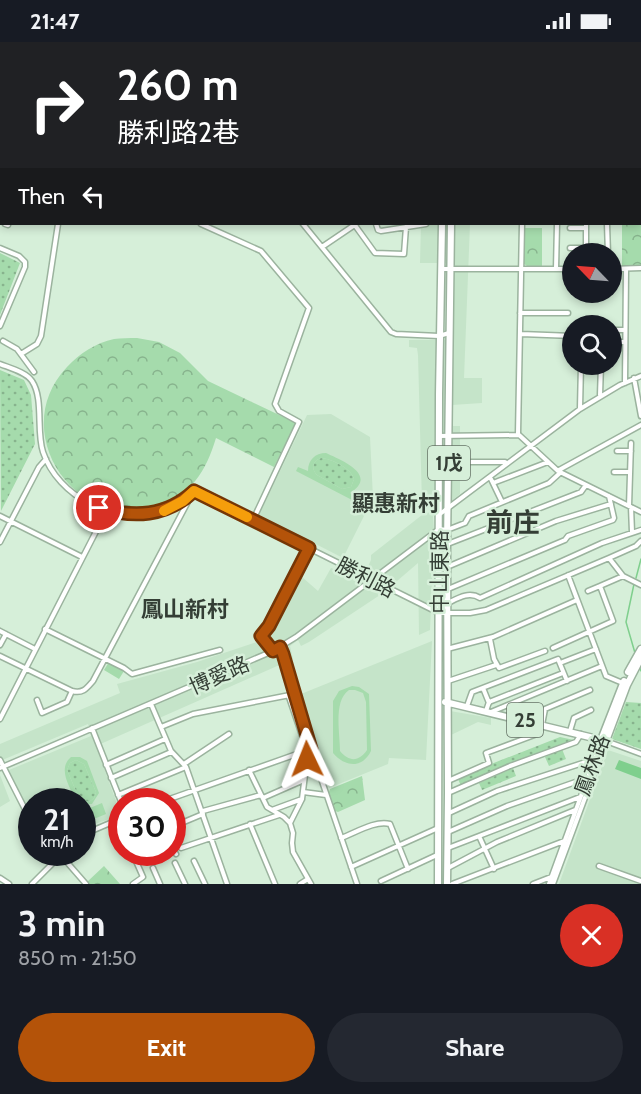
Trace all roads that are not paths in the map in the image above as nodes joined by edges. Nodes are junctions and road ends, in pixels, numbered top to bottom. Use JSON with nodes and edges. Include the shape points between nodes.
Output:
{"nodes":[{"id":1,"x":58,"y":225,"type":"edge"},
{"id":2,"x":203,"y":225,"type":"edge"},
{"id":3,"x":304,"y":225,"type":"edge"},
{"id":4,"x":354,"y":225,"type":"edge"},
{"id":5,"x":356,"y":225,"type":"edge"},
{"id":6,"x":376,"y":225,"type":"edge"},
{"id":7,"x":442,"y":225,"type":"edge"},
{"id":8,"x":451,"y":225,"type":"edge"},
{"id":9,"x":522,"y":225,"type":"edge"},
{"id":10,"x":557,"y":225,"type":"edge"},
{"id":11,"x":608,"y":225,"type":"edge"},
{"id":12,"x":403,"y":226,"type":"edge"},
{"id":13,"x":586,"y":226,"type":"edge"},
{"id":14,"x":570,"y":228,"type":"dead end"},
{"id":15,"x":586,"y":243,"type":"edge"},
{"id":16,"x":608,"y":243,"type":"edge"},
{"id":17,"x":322,"y":247,"type":"junction"},
{"id":18,"x":0,"y":248,"type":"edge"},
{"id":19,"x":622,"y":268,"type":"edge"},
{"id":20,"x":626,"y":268,"type":"junction"},
{"id":21,"x":641,"y":268,"type":"edge"},
{"id":22,"x":441,"y":269,"type":"junction"},
{"id":23,"x":450,"y":269,"type":"junction"},
{"id":24,"x":521,"y":269,"type":"junction"},
{"id":25,"x":555,"y":269,"type":"junction"},
{"id":26,"x":562,"y":269,"type":"edge"},
{"id":27,"x":520,"y":312,"type":"junction"},
{"id":28,"x":568,"y":313,"type":"dead end"},
{"id":29,"x":0,"y":326,"type":"edge"},
{"id":30,"x":622,"y":330,"type":"edge"},
{"id":31,"x":626,"y":330,"type":"junction"},
{"id":32,"x":449,"y":333,"type":"junction"},
{"id":33,"x":521,"y":334,"type":"junction"},
{"id":34,"x":439,"y":336,"type":"junction"},
{"id":35,"x":562,"y":336,"type":"edge"},
{"id":36,"x":3,"y":341,"type":"dead end"},
{"id":37,"x":622,"y":342,"type":"edge"},
{"id":38,"x":626,"y":342,"type":"junction"},
{"id":39,"x":21,"y":354,"type":"junction"},
{"id":40,"x":0,"y":364,"type":"edge"},
{"id":41,"x":34,"y":372,"type":"dead end"},
{"id":42,"x":581,"y":375,"type":"edge"},
{"id":43,"x":601,"y":375,"type":"edge"},
{"id":44,"x":641,"y":376,"type":"edge"},
{"id":45,"x":634,"y":378,"type":"junction"},
{"id":46,"x":625,"y":383,"type":"junction"},
{"id":47,"x":600,"y":396,"type":"junction"},
{"id":48,"x":580,"y":409,"type":"junction"},
{"id":49,"x":641,"y":416,"type":"edge"},
{"id":50,"x":641,"y":425,"type":"edge"},
{"id":51,"x":449,"y":435,"type":"junction"},
{"id":52,"x":519,"y":435,"type":"junction"},
{"id":53,"x":439,"y":436,"type":"junction"},
{"id":54,"x":631,"y":443,"type":"dead end"},
{"id":55,"x":530,"y":447,"type":"junction"},
{"id":56,"x":616,"y":451,"type":"dead end"},
{"id":57,"x":631,"y":451,"type":"junction"},
{"id":58,"x":46,"y":459,"type":"junction"},
{"id":59,"x":449,"y":462,"type":"junction"},
{"id":60,"x":507,"y":462,"type":"junction"},
{"id":61,"x":548,"y":462,"type":"junction"},
{"id":62,"x":560,"y":471,"type":"junction"},
{"id":63,"x":614,"y":472,"type":"dead end"},
{"id":64,"x":630,"y":472,"type":"junction"},
{"id":65,"x":490,"y":477,"type":"junction"},
{"id":66,"x":493,"y":483,"type":"junction"},
{"id":67,"x":586,"y":485,"type":"junction"},
{"id":68,"x":194,"y":491,"type":"junction"},
{"id":69,"x":609,"y":496,"type":"junction"},
{"id":70,"x":502,"y":502,"type":"junction"},
{"id":71,"x":611,"y":504,"type":"junction"},
{"id":72,"x":630,"y":506,"type":"junction"},
{"id":73,"x":448,"y":508,"type":"junction"},
{"id":74,"x":107,"y":510,"type":"junction"},
{"id":75,"x":641,"y":512,"type":"edge"},
{"id":76,"x":439,"y":515,"type":"junction"},
{"id":77,"x":0,"y":516,"type":"edge"},
{"id":78,"x":253,"y":520,"type":"junction"},
{"id":79,"x":11,"y":522,"type":"junction"},
{"id":80,"x":439,"y":529,"type":"junction"},
{"id":81,"x":447,"y":530,"type":"junction"},
{"id":82,"x":641,"y":530,"type":"edge"},
{"id":83,"x":632,"y":532,"type":"junction"},
{"id":84,"x":641,"y":541,"type":"edge"},
{"id":85,"x":0,"y":543,"type":"edge"},
{"id":86,"x":439,"y":545,"type":"junction"},
{"id":87,"x":447,"y":546,"type":"junction"},
{"id":88,"x":309,"y":548,"type":"junction"},
{"id":89,"x":82,"y":557,"type":"junction"},
{"id":90,"x":609,"y":558,"type":"junction"},
{"id":91,"x":447,"y":567,"type":"junction"},
{"id":92,"x":568,"y":575,"type":"junction"},
{"id":93,"x":623,"y":576,"type":"junction"},
{"id":94,"x":370,"y":580,"type":"junction"},
{"id":95,"x":641,"y":585,"type":"edge"},
{"id":96,"x":600,"y":586,"type":"junction"},
{"id":97,"x":448,"y":589,"type":"junction"},
{"id":98,"x":588,"y":591,"type":"dead end"},
{"id":99,"x":577,"y":600,"type":"junction"},
{"id":100,"x":448,"y":603,"type":"junction"},
{"id":101,"x":439,"y":613,"type":"junction"},
{"id":102,"x":448,"y":613,"type":"junction"},
{"id":103,"x":45,"y":629,"type":"junction"},
{"id":104,"x":0,"y":631,"type":"edge"},
{"id":105,"x":589,"y":632,"type":"junction"},
{"id":106,"x":6,"y":634,"type":"junction"},
{"id":107,"x":490,"y":639,"type":"junction"},
{"id":108,"x":0,"y":645,"type":"edge"},
{"id":109,"x":280,"y":647,"type":"junction"},
{"id":110,"x":553,"y":648,"type":"dead end"},
{"id":111,"x":35,"y":649,"type":"junction"},
{"id":112,"x":447,"y":649,"type":"junction"},
{"id":113,"x":596,"y":649,"type":"junction"},
{"id":114,"x":641,"y":649,"type":"edge"},
{"id":115,"x":220,"y":650,"type":"dead end"},
{"id":116,"x":273,"y":651,"type":"junction"},
{"id":117,"x":545,"y":651,"type":"dead end"},
{"id":118,"x":0,"y":656,"type":"edge"},
{"id":119,"x":641,"y":658,"type":"edge"},
{"id":120,"x":104,"y":659,"type":"junction"},
{"id":121,"x":559,"y":661,"type":"junction"},
{"id":122,"x":496,"y":665,"type":"junction"},
{"id":123,"x":602,"y":666,"type":"junction"},
{"id":124,"x":26,"y":669,"type":"junction"},
{"id":125,"x":563,"y":673,"type":"junction"},
{"id":126,"x":447,"y":681,"type":"junction"},
{"id":127,"x":567,"y":681,"type":"junction"},
{"id":128,"x":625,"y":684,"type":"junction"},
{"id":129,"x":483,"y":688,"type":"junction"},
{"id":130,"x":590,"y":690,"type":"dead end"},
{"id":131,"x":72,"y":691,"type":"junction"},
{"id":132,"x":295,"y":694,"type":"junction"},
{"id":133,"x":289,"y":697,"type":"junction"},
{"id":134,"x":37,"y":700,"type":"dead end"},
{"id":135,"x":439,"y":701,"type":"junction"},
{"id":136,"x":448,"y":702,"type":"junction"},
{"id":137,"x":489,"y":703,"type":"junction"},
{"id":138,"x":151,"y":704,"type":"junction"},
{"id":139,"x":467,"y":706,"type":"junction"},
{"id":140,"x":591,"y":710,"type":"dead end"},
{"id":141,"x":488,"y":711,"type":"junction"},
{"id":142,"x":0,"y":717,"type":"edge"},
{"id":143,"x":542,"y":725,"type":"junction"},
{"id":144,"x":161,"y":727,"type":"junction"},
{"id":145,"x":92,"y":728,"type":"junction"},
{"id":146,"x":570,"y":731,"type":"junction"},
{"id":147,"x":229,"y":734,"type":"dead end"},
{"id":148,"x":581,"y":734,"type":"junction"},
{"id":149,"x":165,"y":738,"type":"junction"},
{"id":150,"x":604,"y":741,"type":"junction"},
{"id":151,"x":309,"y":749,"type":"junction"},
{"id":152,"x":171,"y":752,"type":"junction"},
{"id":153,"x":641,"y":754,"type":"edge"},
{"id":154,"x":595,"y":759,"type":"junction"},
{"id":155,"x":0,"y":760,"type":"edge"},
{"id":156,"x":106,"y":765,"type":"junction"},
{"id":157,"x":185,"y":765,"type":"junction"},
{"id":158,"x":2,"y":767,"type":"edge"},
{"id":159,"x":249,"y":771,"type":"junction"},
{"id":160,"x":111,"y":778,"type":"junction"},
{"id":161,"x":588,"y":778,"type":"junction"},
{"id":162,"x":304,"y":780,"type":"junction"},
{"id":163,"x":448,"y":781,"type":"junction"},
{"id":164,"x":115,"y":788,"type":"edge"},
{"id":165,"x":134,"y":788,"type":"edge"},
{"id":166,"x":195,"y":789,"type":"junction"},
{"id":167,"x":186,"y":792,"type":"edge"},
{"id":168,"x":303,"y":792,"type":"junction"},
{"id":169,"x":448,"y":793,"type":"junction"},
{"id":170,"x":326,"y":795,"type":"junction"},
{"id":171,"x":18,"y":797,"type":"edge"},
{"id":172,"x":262,"y":797,"type":"junction"},
{"id":173,"x":580,"y":797,"type":"junction"},
{"id":174,"x":302,"y":799,"type":"junction"},
{"id":175,"x":271,"y":810,"type":"junction"},
{"id":176,"x":576,"y":810,"type":"junction"},
{"id":177,"x":203,"y":812,"type":"junction"},
{"id":178,"x":448,"y":813,"type":"junction"},
{"id":179,"x":279,"y":815,"type":"junction"},
{"id":180,"x":186,"y":820,"type":"edge"},
{"id":181,"x":290,"y":823,"type":"junction"},
{"id":182,"x":250,"y":824,"type":"junction"},
{"id":183,"x":438,"y":827,"type":"junction"},
{"id":184,"x":448,"y":832,"type":"junction"},
{"id":185,"x":211,"y":836,"type":"junction"},
{"id":186,"x":479,"y":836,"type":"junction"},
{"id":187,"x":341,"y":838,"type":"junction"},
{"id":188,"x":564,"y":841,"type":"junction"},
{"id":189,"x":398,"y":845,"type":"junction"},
{"id":190,"x":186,"y":846,"type":"edge"},
{"id":191,"x":447,"y":848,"type":"junction"},
{"id":192,"x":485,"y":848,"type":"junction"},
{"id":193,"x":438,"y":854,"type":"junction"},
{"id":194,"x":194,"y":861,"type":"dead end"},
{"id":195,"x":49,"y":866,"type":"edge"},
{"id":196,"x":71,"y":866,"type":"edge"},
{"id":197,"x":138,"y":866,"type":"edge"},
{"id":198,"x":176,"y":866,"type":"edge"},
{"id":199,"x":599,"y":866,"type":"dead end"},
{"id":200,"x":351,"y":867,"type":"junction"},
{"id":201,"x":153,"y":868,"type":"dead end"},
{"id":202,"x":447,"y":868,"type":"junction"},
{"id":203,"x":408,"y":869,"type":"junction"},
{"id":204,"x":494,"y":869,"type":"junction"},
{"id":205,"x":552,"y":877,"type":"junction"},
{"id":206,"x":0,"y":878,"type":"edge"},
{"id":207,"x":308,"y":879,"type":"junction"},
{"id":208,"x":381,"y":881,"type":"dead end"},
{"id":209,"x":641,"y":881,"type":"edge"},
{"id":210,"x":83,"y":883,"type":"edge"},
{"id":211,"x":9,"y":884,"type":"edge"},
{"id":212,"x":32,"y":884,"type":"edge"},
{"id":213,"x":134,"y":884,"type":"edge"},
{"id":214,"x":160,"y":884,"type":"edge"},
{"id":215,"x":185,"y":884,"type":"edge"},
{"id":216,"x":205,"y":884,"type":"edge"},
{"id":217,"x":226,"y":884,"type":"edge"},
{"id":218,"x":275,"y":884,"type":"edge"},
{"id":219,"x":300,"y":884,"type":"edge"},
{"id":220,"x":311,"y":884,"type":"edge"},
{"id":221,"x":357,"y":884,"type":"edge"},
{"id":222,"x":438,"y":884,"type":"edge"},
{"id":223,"x":447,"y":884,"type":"edge"},
{"id":224,"x":452,"y":884,"type":"edge"},
{"id":225,"x":533,"y":884,"type":"edge"},
{"id":226,"x":551,"y":884,"type":"edge"}],
"edges":[{"from":1,"to":39,"type":"street","via":[[41,336],[37,344]]},
{"from":2,"to":78,"type":"street","via":[[261,251],[309,308],[274,404],[299,422]]},
{"from":3,"to":17,"type":"street"},
{"from":4,"to":17,"type":"street"},
{"from":5,"to":12,"type":"street","via":[[372,251],[379,254],[404,254]]},
{"from":6,"to":12,"type":"street","via":[[379,231]]},
{"from":7,"to":22,"type":"main road","name":"中山東路","number":"1戊"},
{"from":8,"to":23,"type":"main road","name":"中山東路","number":"1戊"},
{"from":9,"to":24,"type":"street"},
{"from":10,"to":25,"type":"street"},
{"from":11,"to":16,"type":"street"},
{"from":13,"to":14,"type":"street"},
{"from":13,"to":15,"type":"street"},
{"from":17,"to":34,"type":"street","via":[[391,332]]},
{"from":18,"to":29,"type":"street","via":[[25,262]]},
{"from":19,"to":20,"type":"street"},
{"from":20,"to":21,"type":"street"},
{"from":20,"to":31,"type":"street"},
{"from":22,"to":23,"type":"street"},
{"from":22,"to":34,"type":"main road","name":"中山東路","number":"1戊"},
{"from":23,"to":24,"type":"street"},
{"from":23,"to":32,"type":"main road","name":"中山東路","number":"1戊"},
{"from":24,"to":25,"type":"street"},
{"from":24,"to":27,"type":"street"},
{"from":25,"to":26,"type":"street"},
{"from":27,"to":28,"type":"street"},
{"from":27,"to":33,"type":"street"},
{"from":30,"to":31,"type":"street"},
{"from":31,"to":38,"type":"street"},
{"from":32,"to":34,"type":"street"},
{"from":32,"to":51,"type":"main road","name":"中山東路","number":"1戊"},
{"from":33,"to":35,"type":"street"},
{"from":33,"to":52,"type":"street"},
{"from":34,"to":53,"type":"main road","name":"中山東路","number":"1戊"},
{"from":36,"to":39,"type":"street"},
{"from":37,"to":38,"type":"street"},
{"from":38,"to":46,"type":"street"},
{"from":39,"to":41,"type":"street"},
{"from":40,"to":58,"type":"street","via":[[33,382]]},
{"from":42,"to":48,"type":"street"},
{"from":43,"to":47,"type":"street"},
{"from":44,"to":45,"type":"street"},
{"from":45,"to":46,"type":"street"},
{"from":45,"to":49,"type":"street"},
{"from":46,"to":47,"type":"street"},
{"from":47,"to":48,"type":"street"},
{"from":48,"to":55,"type":"street"},
{"from":50,"to":62,"type":"street"},
{"from":51,"to":52,"type":"street"},
{"from":51,"to":53,"type":"street"},
{"from":51,"to":59,"type":"main road","name":"中山東路","number":"1戊"},
{"from":52,"to":55,"type":"street"},
{"from":53,"to":76,"type":"main road","name":"中山東路","number":"1戊"},
{"from":54,"to":57,"type":"street"},
{"from":55,"to":60,"type":"street"},
{"from":55,"to":61,"type":"street"},
{"from":56,"to":57,"type":"street"},
{"from":57,"to":64,"type":"street"},
{"from":58,"to":74,"type":"street","via":[[72,492]]},
{"from":58,"to":79,"type":"street"},
{"from":59,"to":60,"type":"street"},
{"from":59,"to":73,"type":"main road","name":"中山東路","number":"1戊"},
{"from":60,"to":65,"type":"street"},
{"from":61,"to":62,"type":"street"},
{"from":61,"to":66,"type":"street"},
{"from":62,"to":67,"type":"street"},
{"from":62,"to":70,"type":"street","via":[[549,483]]},
{"from":63,"to":64,"type":"street"},
{"from":64,"to":72,"type":"street"},
{"from":65,"to":66,"type":"street"},
{"from":65,"to":73,"type":"street"},
{"from":66,"to":70,"type":"street"},
{"from":67,"to":69,"type":"street"},
{"from":67,"to":87,"type":"street","via":[[581,492]]},
{"from":68,"to":74,"type":"street","via":[[160,512],[135,515]]},
{"from":68,"to":78,"type":"street","name":"勝利路"},
{"from":68,"to":120,"type":"street"},
{"from":69,"to":71,"type":"street"},
{"from":69,"to":72,"type":"street"},
{"from":70,"to":81,"type":"street"},
{"from":71,"to":91,"type":"street","via":[[556,521]]},
{"from":71,"to":97,"type":"street","via":[[613,520]]},
{"from":72,"to":75,"type":"street"},
{"from":72,"to":83,"type":"street"},
{"from":73,"to":76,"type":"street"},
{"from":73,"to":81,"type":"main road","name":"中山東路","number":"1戊"},
{"from":74,"to":89,"type":"street"},
{"from":76,"to":80,"type":"main road","name":"中山東路","number":"1戊"},
{"from":77,"to":79,"type":"street"},
{"from":78,"to":88,"type":"street","name":"勝利路"},
{"from":79,"to":85,"type":"street"},
{"from":79,"to":89,"type":"street"},
{"from":80,"to":81,"type":"street"},
{"from":80,"to":86,"type":"main road","name":"中山東路","number":"1戊"},
{"from":80,"to":94,"type":"street","name":"博愛路"},
{"from":81,"to":87,"type":"main road","name":"中山東路","number":"1戊"},
{"from":82,"to":83,"type":"street"},
{"from":83,"to":100,"type":"street","via":[[480,598],[465,596]]},
{"from":84,"to":90,"type":"street","name":"勝利路"},
{"from":86,"to":87,"type":"street"},
{"from":86,"to":101,"type":"main road","name":"中山東路","number":"1戊"},
{"from":87,"to":91,"type":"main road","name":"中山東路","number":"1戊"},
{"from":88,"to":94,"type":"street","name":"勝利路"},
{"from":88,"to":116,"type":"street","via":[[261,636]]},
{"from":89,"to":103,"type":"street"},
{"from":90,"to":92,"type":"street","name":"勝利路"},
{"from":90,"to":93,"type":"street"},
{"from":91,"to":97,"type":"main road","name":"中山東路","number":"1戊"},
{"from":92,"to":99,"type":"street"},
{"from":92,"to":102,"type":"street","name":"勝利路","via":[[486,610]]},
{"from":93,"to":95,"type":"street"},
{"from":93,"to":96,"type":"street"},
{"from":94,"to":101,"type":"street","name":"勝利路"},
{"from":94,"to":109,"type":"street","name":"博愛路"},
{"from":96,"to":98,"type":"street"},
{"from":96,"to":105,"type":"street","via":[[613,621]]},
{"from":97,"to":100,"type":"main road","name":"中山東路","number":"1戊"},
{"from":99,"to":105,"type":"street"},
{"from":99,"to":107,"type":"street"},
{"from":100,"to":102,"type":"main road","name":"中山東路","number":"1戊"},
{"from":101,"to":102,"type":"street","name":"勝利路"},
{"from":101,"to":135,"type":"main road","name":"中山東路","number":"1戊"},
{"from":102,"to":112,"type":"main road","name":"中山東路","number":"1戊"},
{"from":103,"to":111,"type":"street"},
{"from":103,"to":120,"type":"street"},
{"from":104,"to":106,"type":"street"},
{"from":105,"to":110,"type":"street"},
{"from":105,"to":113,"type":"street"},
{"from":106,"to":108,"type":"street"},
{"from":106,"to":111,"type":"street"},
{"from":107,"to":112,"type":"street"},
{"from":107,"to":122,"type":"street"},
{"from":109,"to":116,"type":"street","name":"博愛路"},
{"from":109,"to":132,"type":"street"},
{"from":111,"to":124,"type":"street"},
{"from":112,"to":126,"type":"main road","name":"中山東路","number":"1戊"},
{"from":113,"to":121,"type":"street"},
{"from":113,"to":123,"type":"street"},
{"from":114,"to":128,"type":"main road","name":"鳳林路"},
{"from":115,"to":120,"type":"street","via":[[132,674]]},
{"from":116,"to":138,"type":"street","name":"博愛路"},
{"from":117,"to":122,"type":"street","via":[[501,668]]},
{"from":118,"to":124,"type":"street"},
{"from":119,"to":128,"type":"main road","name":"鳳林路"},
{"from":120,"to":131,"type":"street","via":[[86,689]]},
{"from":121,"to":125,"type":"street"},
{"from":121,"to":129,"type":"street"},
{"from":122,"to":126,"type":"street"},
{"from":123,"to":127,"type":"street"},
{"from":123,"to":128,"type":"street","via":[[606,676]]},
{"from":124,"to":131,"type":"street"},
{"from":124,"to":142,"type":"street"},
{"from":125,"to":127,"type":"street"},
{"from":125,"to":137,"type":"street"},
{"from":126,"to":136,"type":"main road","name":"中山東路","number":"1戊"},
{"from":127,"to":141,"type":"street"},
{"from":128,"to":150,"type":"main road","name":"鳳林路"},
{"from":129,"to":137,"type":"street"},
{"from":129,"to":139,"type":"street","via":[[471,693]]},
{"from":130,"to":143,"type":"street","via":[[547,708]]},
{"from":131,"to":134,"type":"street","via":[[67,702],[42,713]]},
{"from":132,"to":133,"type":"street"},
{"from":132,"to":151,"type":"street"},
{"from":133,"to":144,"type":"street","via":[[193,714]]},
{"from":133,"to":151,"type":"street"},
{"from":135,"to":136,"type":"main road","number":"25"},
{"from":135,"to":183,"type":"main road","name":"中山東路","number":"1戊"},
{"from":136,"to":139,"type":"main road","number":"25"},
{"from":136,"to":163,"type":"main road","name":"中山東路","number":"1戊"},
{"from":137,"to":141,"type":"street"},
{"from":138,"to":144,"type":"street"},
{"from":138,"to":145,"type":"street","name":"博愛路"},
{"from":139,"to":141,"type":"main road","number":"25"},
{"from":140,"to":146,"type":"street","via":[[574,718]]},
{"from":141,"to":143,"type":"main road","number":"25"},
{"from":143,"to":146,"type":"main road","number":"25"},
{"from":143,"to":163,"type":"street","via":[[537,734],[486,753],[489,763]]},
{"from":144,"to":149,"type":"street"},
{"from":145,"to":156,"type":"street"},
{"from":145,"to":158,"type":"street","name":"博愛路"},
{"from":146,"to":148,"type":"main road","number":"25"},
{"from":147,"to":157,"type":"street"},
{"from":148,"to":150,"type":"main road","number":"25"},
{"from":148,"to":169,"type":"street","via":[[576,742]]},
{"from":149,"to":152,"type":"street"},
{"from":149,"to":156,"type":"street"},
{"from":150,"to":153,"type":"street"},
{"from":150,"to":154,"type":"street","name":"鳳林路"},
{"from":150,"to":226,"type":"street","name":"鳳林路"},
{"from":151,"to":159,"type":"street"},
{"from":151,"to":162,"type":"street"},
{"from":151,"to":170,"type":"street"},
{"from":152,"to":157,"type":"street"},
{"from":152,"to":160,"type":"street"},
{"from":154,"to":161,"type":"street","name":"鳳林路"},
{"from":154,"to":178,"type":"street","via":[[497,791]]},
{"from":155,"to":158,"type":"street"},
{"from":156,"to":160,"type":"street"},
{"from":157,"to":165,"type":"street"},
{"from":157,"to":166,"type":"street"},
{"from":158,"to":171,"type":"street"},
{"from":159,"to":166,"type":"street"},
{"from":159,"to":172,"type":"street"},
{"from":160,"to":164,"type":"street"},
{"from":161,"to":173,"type":"street","name":"鳳林路"},
{"from":161,"to":184,"type":"street","via":[[507,806]]},
{"from":162,"to":168,"type":"street"},
{"from":162,"to":172,"type":"street"},
{"from":163,"to":169,"type":"main road","name":"中山東路","number":"1戊"},
{"from":166,"to":167,"type":"street"},
{"from":166,"to":177,"type":"street"},
{"from":168,"to":170,"type":"street"},
{"from":168,"to":174,"type":"street"},
{"from":169,"to":178,"type":"main road","name":"中山東路","number":"1戊"},
{"from":170,"to":187,"type":"street"},
{"from":172,"to":175,"type":"street"},
{"from":172,"to":177,"type":"street"},
{"from":173,"to":176,"type":"street","name":"鳳林路"},
{"from":173,"to":186,"type":"street"},
{"from":174,"to":175,"type":"street"},
{"from":174,"to":181,"type":"street"},
{"from":175,"to":179,"type":"street"},
{"from":176,"to":188,"type":"street","name":"鳳林路"},
{"from":176,"to":192,"type":"street"},
{"from":177,"to":180,"type":"street"},
{"from":177,"to":185,"type":"street"},
{"from":178,"to":184,"type":"main road","name":"中山東路","number":"1戊"},
{"from":179,"to":181,"type":"street"},
{"from":179,"to":182,"type":"street"},
{"from":181,"to":207,"type":"street","via":[[293,852]]},
{"from":182,"to":185,"type":"street"},
{"from":182,"to":218,"type":"street"},
{"from":183,"to":189,"type":"street"},
{"from":183,"to":193,"type":"main road","name":"中山東路","number":"1戊"},
{"from":184,"to":191,"type":"main road","name":"中山東路","number":"1戊"},
{"from":185,"to":190,"type":"street"},
{"from":185,"to":217,"type":"street"},
{"from":186,"to":191,"type":"street"},
{"from":186,"to":192,"type":"street"},
{"from":187,"to":189,"type":"street","via":[[387,823]]},
{"from":187,"to":200,"type":"street"},
{"from":188,"to":204,"type":"street"},
{"from":188,"to":205,"type":"street","name":"鳳林路"},
{"from":189,"to":200,"type":"street"},
{"from":189,"to":203,"type":"street"},
{"from":191,"to":202,"type":"main road","name":"中山東路","number":"1戊"},
{"from":192,"to":202,"type":"street"},
{"from":192,"to":204,"type":"street"},
{"from":193,"to":203,"type":"street"},
{"from":193,"to":222,"type":"main road","name":"中山東路","number":"1戊"},
{"from":194,"to":216,"type":"street"},
{"from":195,"to":212,"type":"street"},
{"from":196,"to":210,"type":"street"},
{"from":197,"to":213,"type":"street","via":[[143,877]]},
{"from":198,"to":215,"type":"street"},
{"from":199,"to":209,"type":"street"},
{"from":200,"to":221,"type":"street"},
{"from":201,"to":214,"type":"street"},
{"from":202,"to":223,"type":"main road","name":"中山東路","number":"1戊"},
{"from":203,"to":208,"type":"street"},
{"from":204,"to":224,"type":"street"},
{"from":205,"to":225,"type":"street"},
{"from":205,"to":226,"type":"street","name":"鳳林路"},
{"from":206,"to":211,"type":"street"},
{"from":207,"to":219,"type":"street"},
{"from":207,"to":220,"type":"street"}]}
